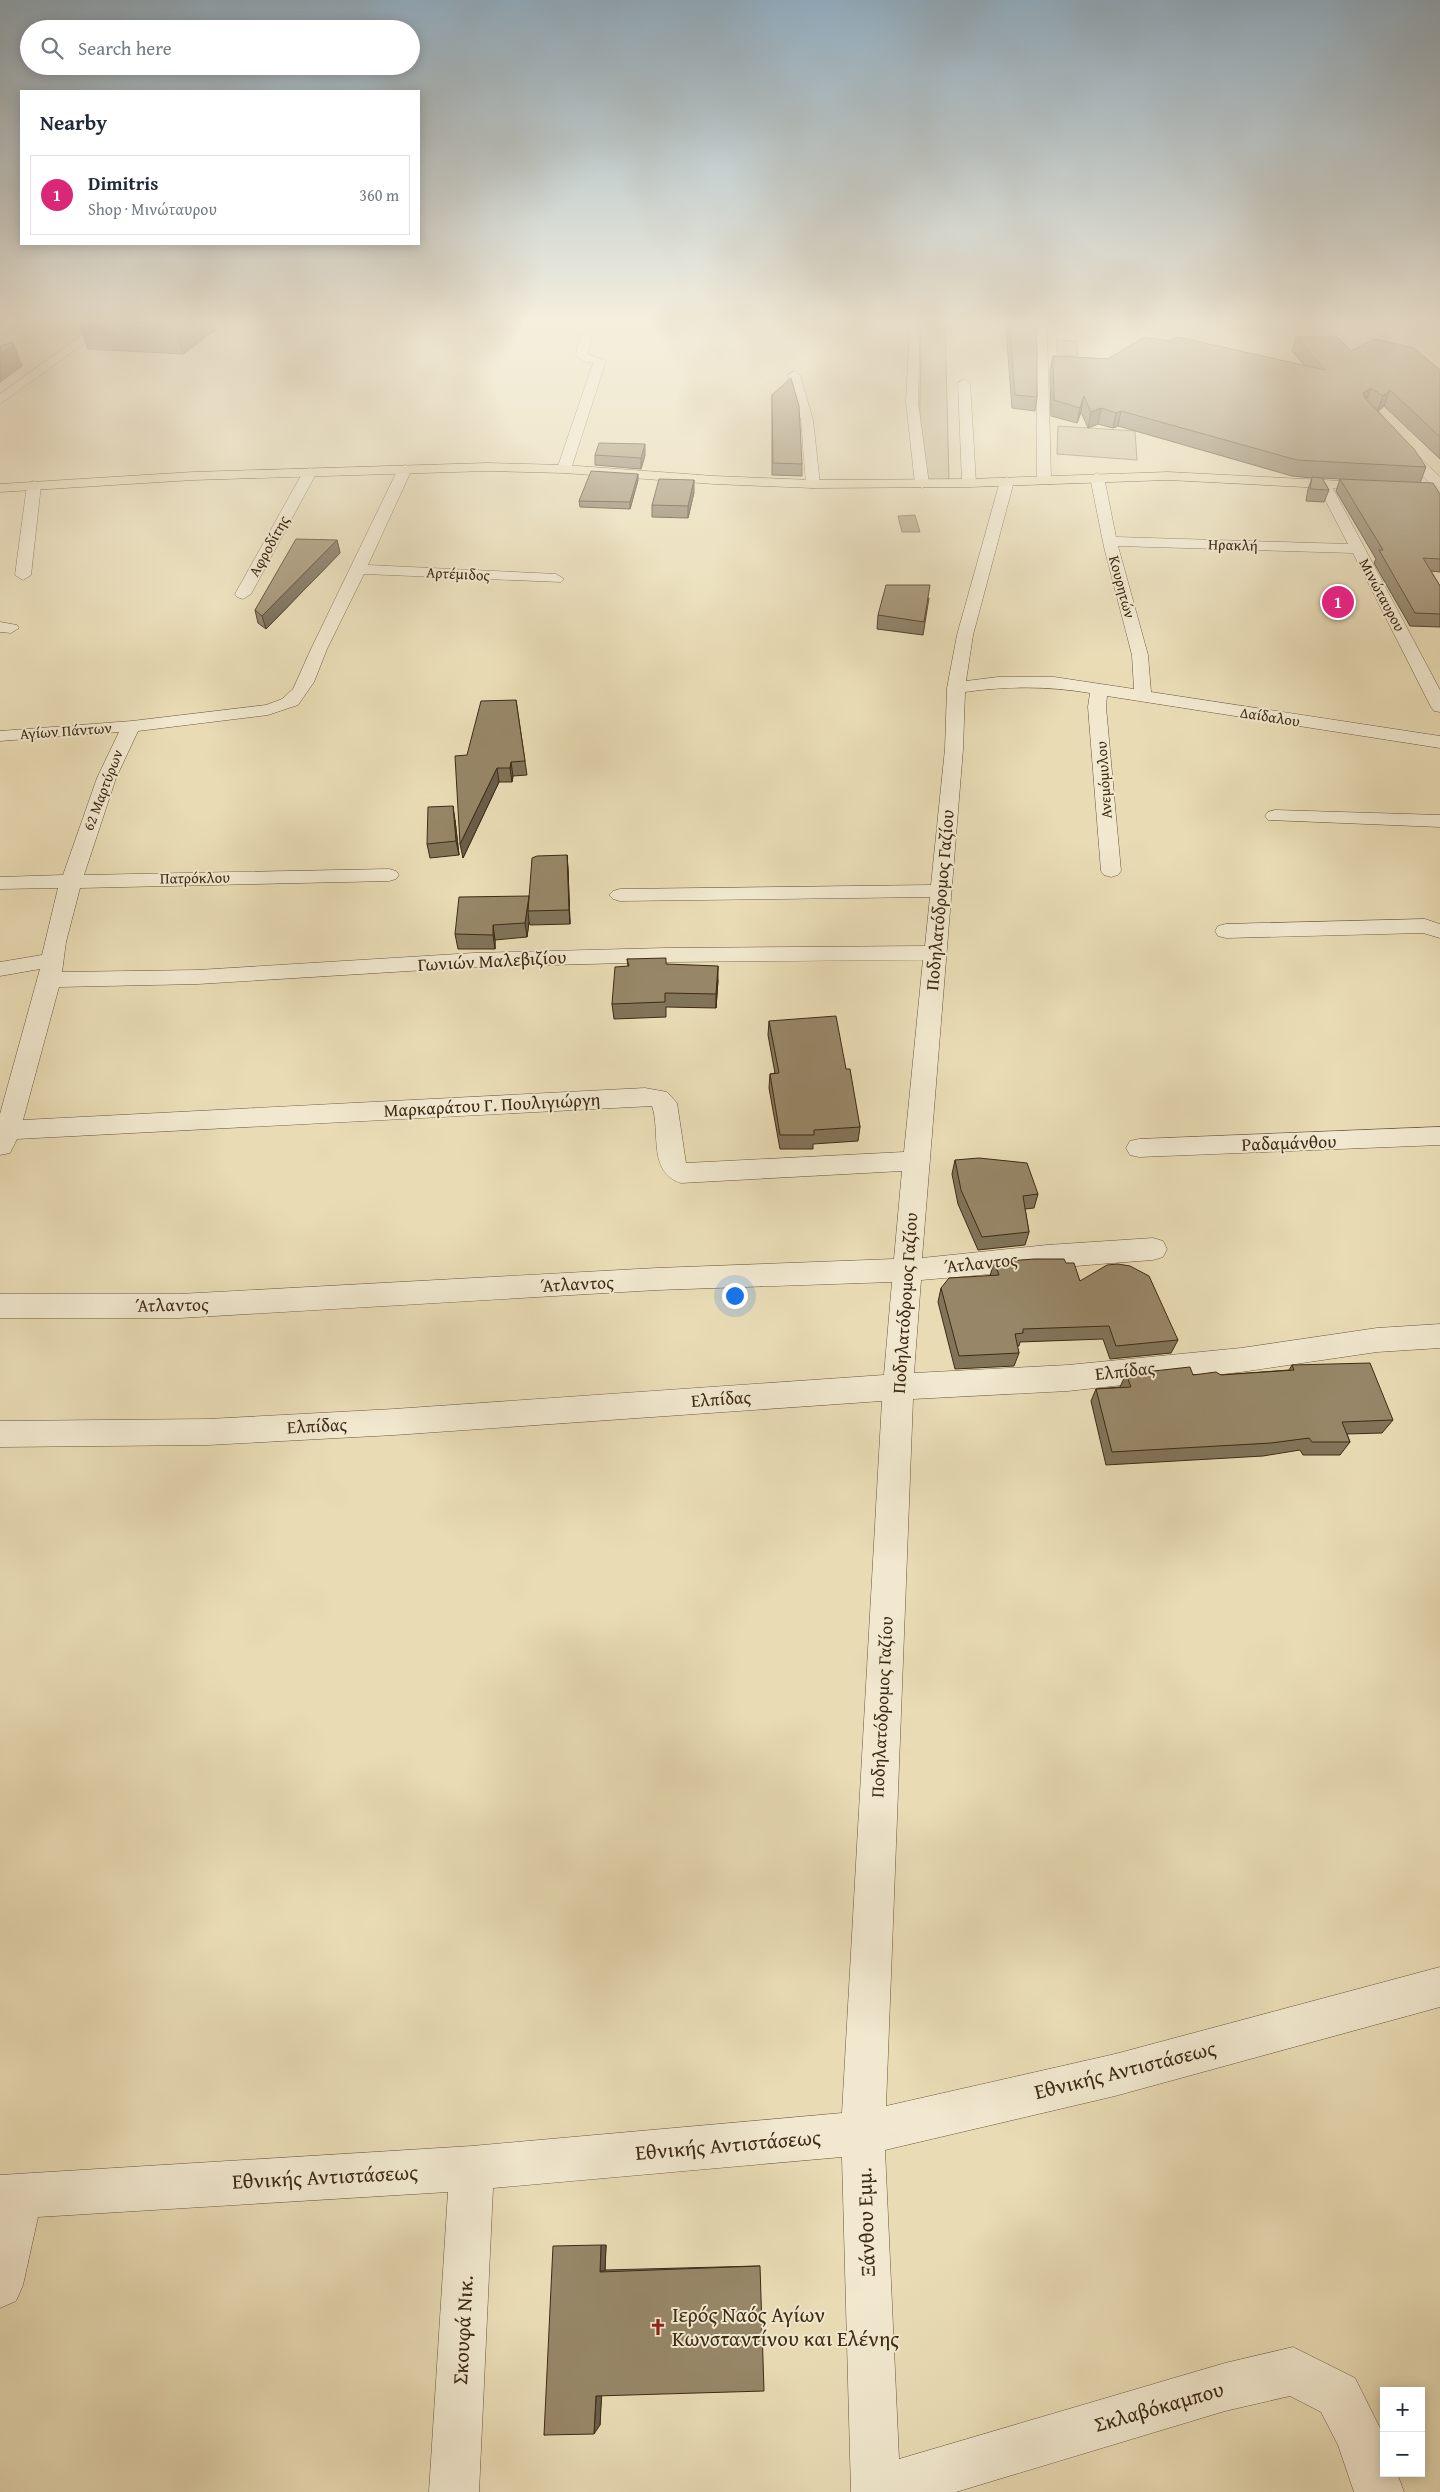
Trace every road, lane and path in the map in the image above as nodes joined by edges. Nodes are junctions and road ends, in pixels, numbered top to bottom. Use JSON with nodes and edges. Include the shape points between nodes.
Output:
{"nodes":[{"id":1,"x":575,"y":437,"type":"edge"},
{"id":2,"x":809,"y":437,"type":"edge"},
{"id":3,"x":915,"y":437,"type":"edge"},
{"id":4,"x":967,"y":437,"type":"edge"},
{"id":5,"x":1043,"y":437,"type":"edge"},
{"id":6,"x":1392,"y":437,"type":"edge"},
{"id":7,"x":1419,"y":466,"type":"junction"},
{"id":8,"x":1440,"y":466,"type":"edge"},
{"id":9,"x":405,"y":469,"type":"junction"},
{"id":10,"x":564,"y":469,"type":"junction"},
{"id":11,"x":310,"y":472,"type":"junction"},
{"id":12,"x":1097,"y":477,"type":"junction"},
{"id":13,"x":1044,"y":479,"type":"junction"},
{"id":14,"x":1007,"y":482,"type":"junction"},
{"id":15,"x":969,"y":483,"type":"junction"},
{"id":16,"x":813,"y":484,"type":"junction"},
{"id":17,"x":922,"y":484,"type":"junction"},
{"id":18,"x":1324,"y":484,"type":"junction"},
{"id":19,"x":34,"y":485,"type":"junction"},
{"id":20,"x":0,"y":488,"type":"edge"},
{"id":21,"x":1436,"y":488,"type":"edge"},
{"id":22,"x":1440,"y":502,"type":"edge"},
{"id":23,"x":1110,"y":542,"type":"junction"},
{"id":24,"x":1357,"y":549,"type":"junction"},
{"id":25,"x":360,"y":569,"type":"junction"},
{"id":26,"x":24,"y":575,"type":"dead end"},
{"id":27,"x":556,"y":579,"type":"dead end"},
{"id":28,"x":243,"y":594,"type":"dead end"},
{"id":29,"x":956,"y":688,"type":"junction"},
{"id":30,"x":1100,"y":690,"type":"junction"},
{"id":31,"x":1143,"y":697,"type":"junction"},
{"id":32,"x":1440,"y":707,"type":"edge"},
{"id":33,"x":132,"y":726,"type":"junction"},
{"id":34,"x":0,"y":736,"type":"edge"},
{"id":35,"x":1440,"y":742,"type":"edge"},
{"id":36,"x":1275,"y":816,"type":"dead end"},
{"id":37,"x":1440,"y":821,"type":"edge"},
{"id":38,"x":1111,"y":871,"type":"dead end"},
{"id":39,"x":389,"y":875,"type":"dead end"},
{"id":40,"x":71,"y":881,"type":"junction"},
{"id":41,"x":0,"y":883,"type":"edge"},
{"id":42,"x":940,"y":891,"type":"junction"},
{"id":43,"x":620,"y":895,"type":"dead end"},
{"id":44,"x":1226,"y":931,"type":"dead end"},
{"id":45,"x":1440,"y":931,"type":"edge"},
{"id":46,"x":935,"y":953,"type":"junction"},
{"id":47,"x":0,"y":968,"type":"edge"},
{"id":48,"x":51,"y":970,"type":"junction"},
{"id":49,"x":1440,"y":1136,"type":"edge"},
{"id":50,"x":4,"y":1139,"type":"edge"},
{"id":51,"x":1138,"y":1148,"type":"dead end"},
{"id":52,"x":916,"y":1161,"type":"junction"},
{"id":53,"x":1153,"y":1249,"type":"dead end"},
{"id":54,"x":907,"y":1270,"type":"junction"},
{"id":55,"x":0,"y":1306,"type":"edge"},
{"id":56,"x":1440,"y":1336,"type":"edge"},
{"id":57,"x":898,"y":1387,"type":"junction"},
{"id":58,"x":0,"y":1434,"type":"edge"},
{"id":59,"x":1440,"y":1987,"type":"edge"},
{"id":60,"x":863,"y":2133,"type":"junction"},
{"id":61,"x":472,"y":2168,"type":"junction"},
{"id":62,"x":10,"y":2196,"type":"edge"},
{"id":63,"x":0,"y":2285,"type":"edge"},
{"id":64,"x":454,"y":2492,"type":"edge"},
{"id":65,"x":876,"y":2492,"type":"edge"},
{"id":66,"x":1379,"y":2492,"type":"edge"}],
"edges":[{"from":1,"to":10,"type":"street"},
{"from":2,"to":16,"type":"street"},
{"from":3,"to":17,"type":"street"},
{"from":4,"to":15,"type":"street"},
{"from":5,"to":13,"type":"street"},
{"from":6,"to":7,"type":"street"},
{"from":7,"to":8,"type":"street"},
{"from":7,"to":21,"type":"street"},
{"from":9,"to":10,"type":"main road"},
{"from":9,"to":11,"type":"main road"},
{"from":9,"to":25,"type":"street"},
{"from":10,"to":16,"type":"main road"},
{"from":11,"to":19,"type":"main road"},
{"from":11,"to":28,"type":"street","name":"Αφροδίτης"},
{"from":12,"to":13,"type":"main road"},
{"from":12,"to":18,"type":"main road","via":[[1228,478]]},
{"from":12,"to":23,"type":"street","name":"Κουρητών"},
{"from":13,"to":14,"type":"main road"},
{"from":14,"to":15,"type":"main road"},
{"from":14,"to":29,"type":"street","name":"Ποδηλατόδρομος Γαζίου","via":[[986,550]]},
{"from":15,"to":17,"type":"main road"},
{"from":16,"to":17,"type":"main road"},
{"from":18,"to":21,"type":"main road"},
{"from":18,"to":24,"type":"street","name":"Μινώταυρου"},
{"from":19,"to":20,"type":"main road"},
{"from":19,"to":26,"type":"street"},
{"from":21,"to":22,"type":"street"},
{"from":23,"to":24,"type":"street","name":"Ηρακλή"},
{"from":23,"to":31,"type":"street","name":"Κουρητών","via":[[1140,655]]},
{"from":24,"to":32,"type":"street","name":"Μινώταυρου"},
{"from":25,"to":27,"type":"street","name":"Αρτέμιδος"},
{"from":25,"to":33,"type":"street","via":[[320,645],[307,680],[288,704],[268,710]]},
{"from":29,"to":30,"type":"street","name":"Δαίδαλου","via":[[1038,681]]},
{"from":29,"to":42,"type":"street","name":"Ποδηλατόδρομος Γαζίου","via":[[954,749]]},
{"from":30,"to":31,"type":"street","name":"Δαίδαλου"},
{"from":30,"to":38,"type":"street","name":"Ανεμόμυλου","via":[[1097,707]]},
{"from":31,"to":35,"type":"street","name":"Δαίδαλου"},
{"from":33,"to":34,"type":"street","name":"Αγίων Πάντων"},
{"from":33,"to":40,"type":"street","name":"62 Μαρτύρων","via":[[106,776]]},
{"from":36,"to":37,"type":"street"},
{"from":39,"to":40,"type":"street","name":"Πατρόκλου"},
{"from":40,"to":41,"type":"street","name":"Πατρόκλου"},
{"from":40,"to":48,"type":"street","name":"62 Μαρτύρων"},
{"from":42,"to":43,"type":"street"},
{"from":42,"to":46,"type":"street","name":"Ποδηλατόδρομος Γαζίου"},
{"from":44,"to":45,"type":"street","via":[[1425,926]]},
{"from":46,"to":48,"type":"street","name":"Γωνιών Μαλεβιζίου","via":[[474,960],[198,977]]},
{"from":46,"to":52,"type":"street","name":"Ποδηλατόδρομος Γαζίου"},
{"from":47,"to":48,"type":"street","name":"Γωνιών Μαλεβιζίου"},
{"from":48,"to":50,"type":"street","name":"62 Μαρτύρων"},
{"from":49,"to":51,"type":"street","name":"Ραδαμάνθου"},
{"from":50,"to":52,"type":"street","name":"Μαρκαράτου Γ. Πουλιγιώργη","via":[[645,1097],[658,1098],[664,1103],[673,1164],[681,1172]]},
{"from":52,"to":54,"type":"street","name":"Ποδηλατόδρομος Γαζίου"},
{"from":53,"to":54,"type":"street","name":"Άτλαντος"},
{"from":54,"to":55,"type":"street","name":"Άτλαντος","via":[[658,1279],[180,1306]]},
{"from":54,"to":57,"type":"street","name":"Ποδηλατόδρομος Γαζίου"},
{"from":56,"to":57,"type":"street","name":"Ελπίδας","via":[[1377,1340],[1241,1360],[1068,1378]]},
{"from":57,"to":58,"type":"street","name":"Ελπίδας","via":[[218,1432]]},
{"from":57,"to":60,"type":"street","name":"Ποδηλατόδρομος Γαζίου"},
{"from":59,"to":60,"type":"street","name":"Εθνικής Αντιστάσεως","via":[[1115,2075]]},
{"from":60,"to":61,"type":"street","name":"Εθνικής Αντιστάσεως"},
{"from":60,"to":65,"type":"street","name":"Ξάνθου Εμμ."},
{"from":61,"to":62,"type":"street","name":"Εθνικής Αντιστάσεως"},
{"from":61,"to":64,"type":"street","name":"Σκουφά Νικ."},
{"from":62,"to":63,"type":"street"},
{"from":65,"to":66,"type":"street","name":"Σκλαβόκαμπου","via":[[1225,2387],[1294,2371],[1338,2395],[1359,2435]]}]}
